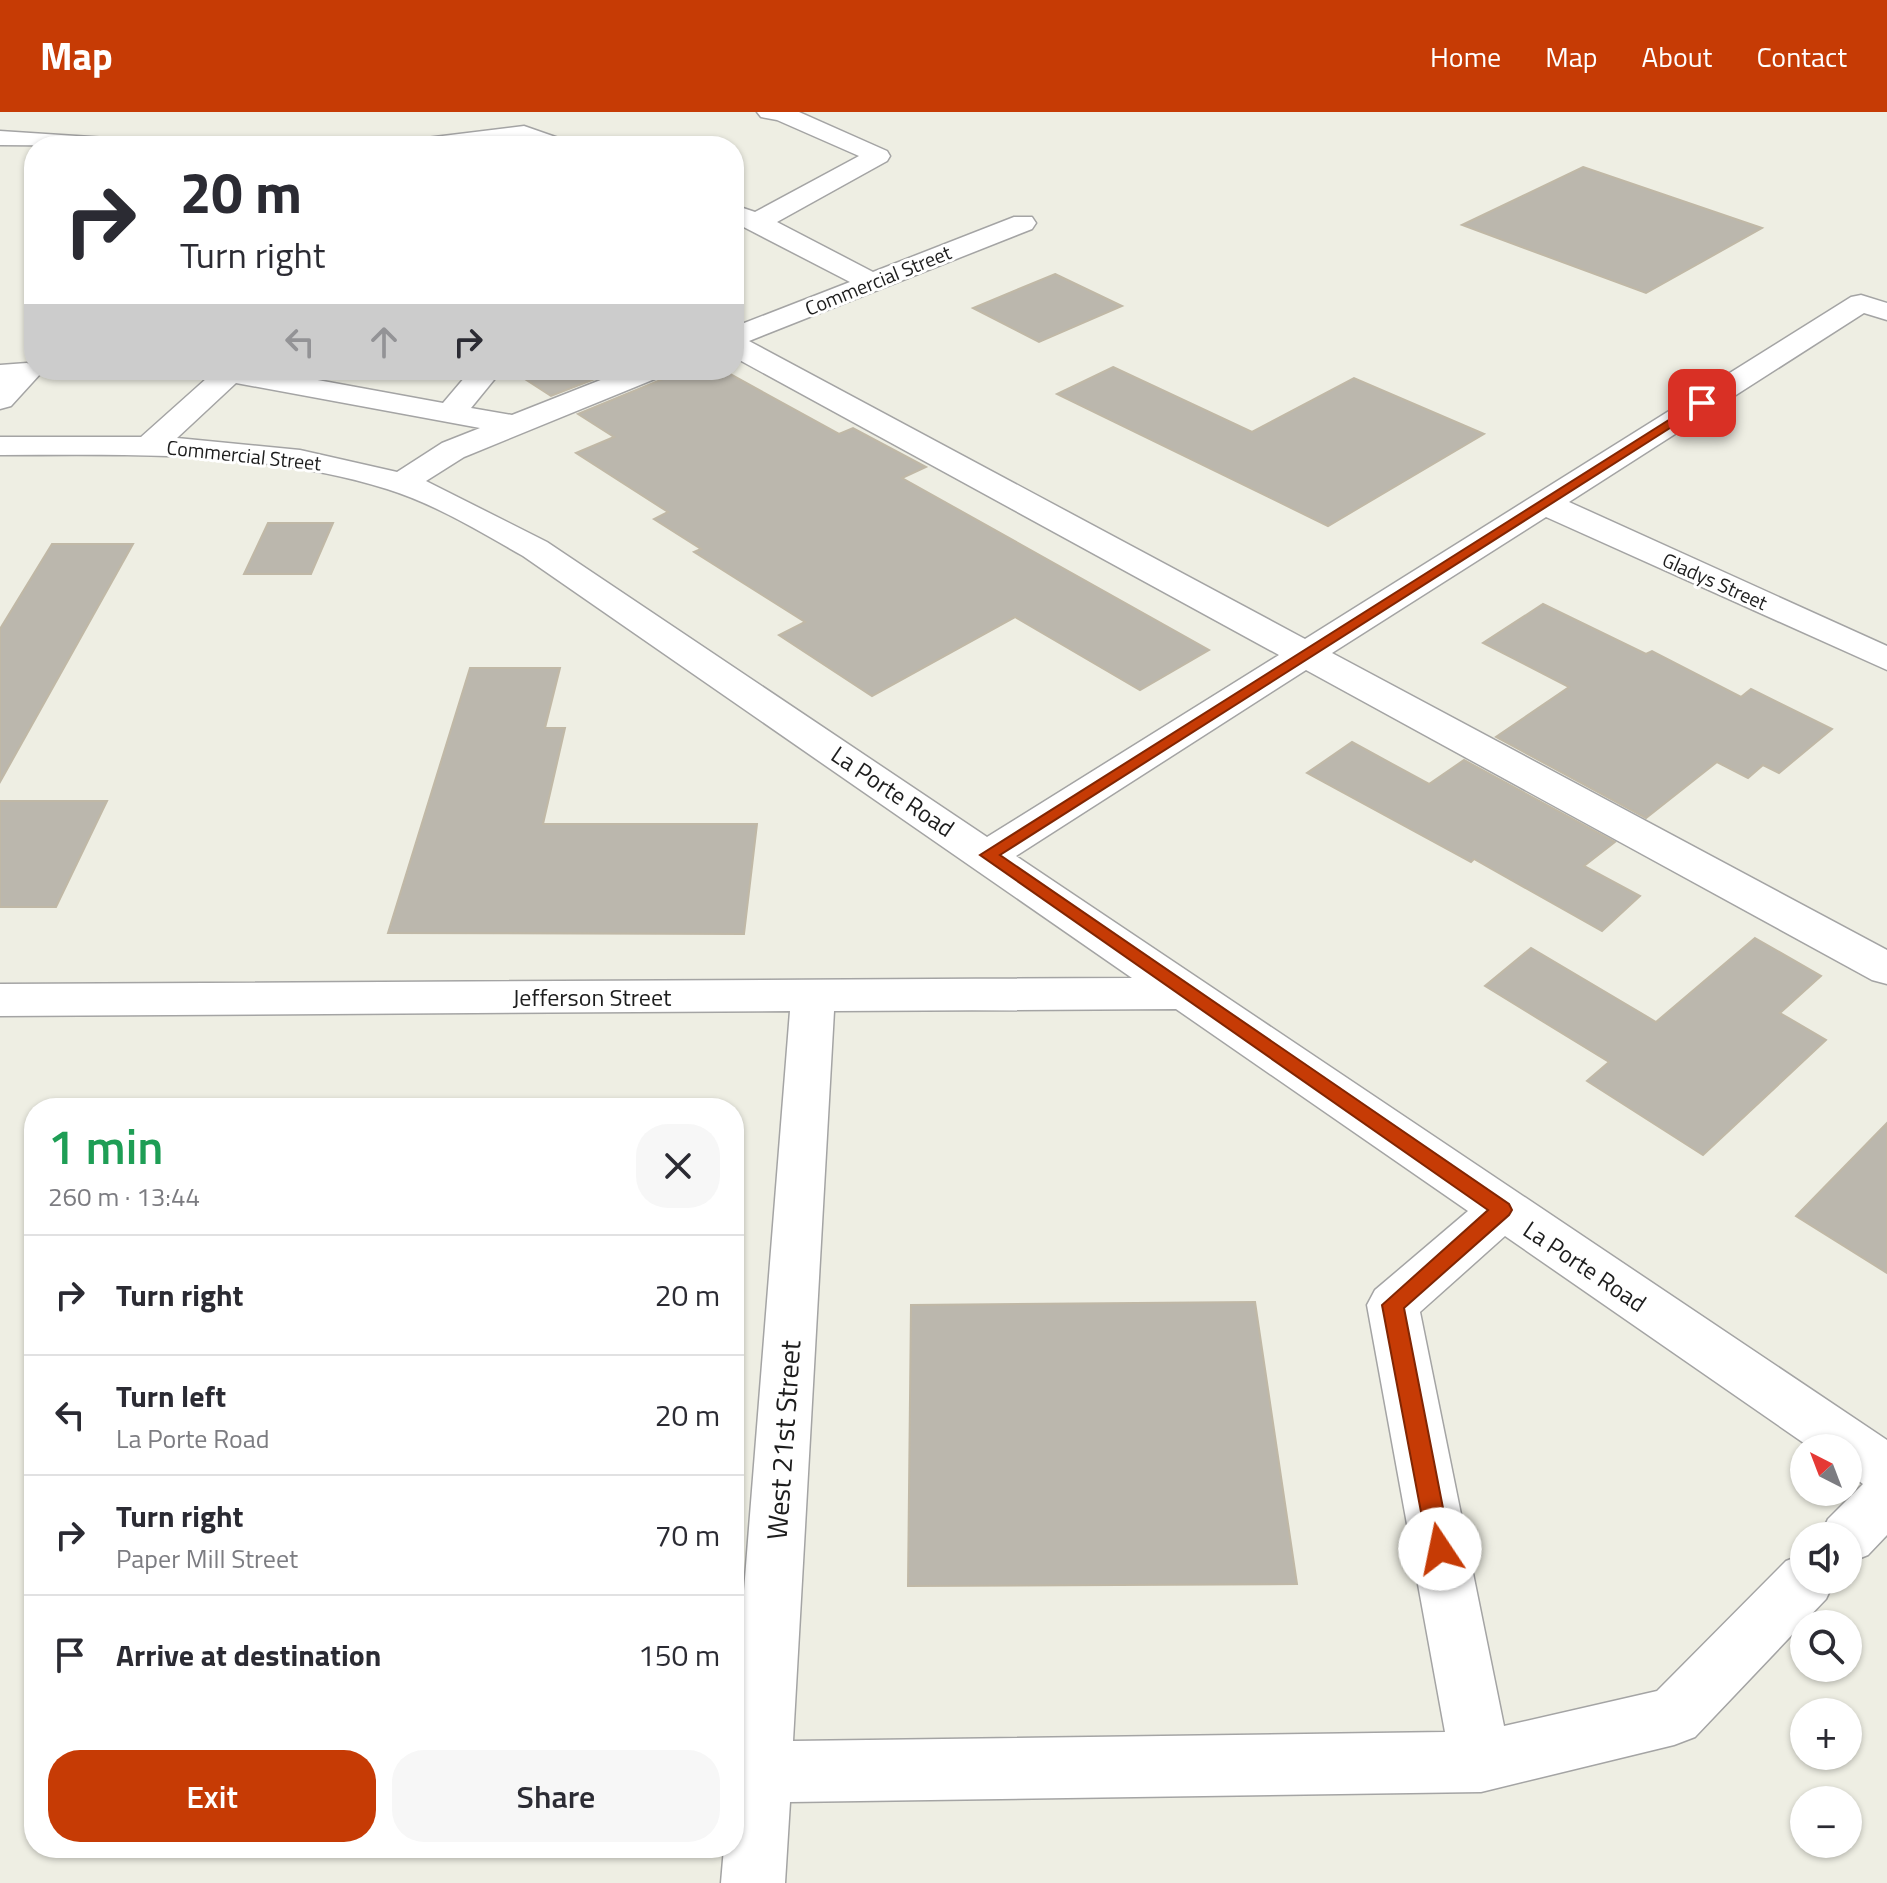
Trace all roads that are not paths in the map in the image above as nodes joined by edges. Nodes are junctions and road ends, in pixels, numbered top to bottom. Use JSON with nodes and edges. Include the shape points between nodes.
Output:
{"nodes":[{"id":1,"x":769,"y":112,"type":"edge"},
{"id":2,"x":557,"y":117,"type":"dead end"},
{"id":3,"x":524,"y":133,"type":"junction"},
{"id":4,"x":500,"y":136,"type":"edge"},
{"id":5,"x":532,"y":136,"type":"edge"},
{"id":6,"x":0,"y":138,"type":"edge"},
{"id":7,"x":24,"y":140,"type":"edge"},
{"id":8,"x":746,"y":218,"type":"edge"},
{"id":9,"x":1023,"y":223,"type":"dead end"},
{"id":10,"x":873,"y":283,"type":"junction"},
{"id":11,"x":1874,"y":307,"type":"edge"},
{"id":12,"x":744,"y":333,"type":"edge"},
{"id":13,"x":744,"y":350,"type":"edge"},
{"id":14,"x":20,"y":372,"type":"edge"},
{"id":15,"x":215,"y":380,"type":"edge"},
{"id":16,"x":272,"y":380,"type":"edge"},
{"id":17,"x":478,"y":380,"type":"edge"},
{"id":18,"x":627,"y":380,"type":"edge"},
{"id":19,"x":0,"y":400,"type":"edge"},
{"id":20,"x":450,"y":413,"type":"junction"},
{"id":21,"x":515,"y":425,"type":"junction"},
{"id":22,"x":0,"y":446,"type":"edge"},
{"id":23,"x":150,"y":446,"type":"junction"},
{"id":24,"x":401,"y":483,"type":"junction"},
{"id":25,"x":1543,"y":503,"type":"junction"},
{"id":26,"x":1306,"y":652,"type":"junction"},
{"id":27,"x":1887,"y":659,"type":"edge"},
{"id":28,"x":988,"y":855,"type":"junction"},
{"id":29,"x":1887,"y":969,"type":"edge"},
{"id":30,"x":1184,"y":993,"type":"junction"},
{"id":31,"x":813,"y":996,"type":"junction"},
{"id":32,"x":0,"y":1000,"type":"edge"},
{"id":33,"x":1502,"y":1210,"type":"junction"},
{"id":34,"x":1887,"y":1470,"type":"edge"},
{"id":35,"x":1887,"y":1496,"type":"edge"},
{"id":36,"x":1862,"y":1522,"type":"edge"},
{"id":37,"x":1792,"y":1594,"type":"edge"},
{"id":38,"x":1481,"y":1762,"type":"junction"},
{"id":39,"x":761,"y":1772,"type":"junction"},
{"id":40,"x":753,"y":1883,"type":"edge"}],
"edges":[{"from":1,"to":8,"type":"street","via":[[878,156]]},
{"from":2,"to":3,"type":"street"},
{"from":3,"to":4,"type":"street"},
{"from":3,"to":5,"type":"street"},
{"from":6,"to":7,"type":"street"},
{"from":8,"to":10,"type":"street"},
{"from":9,"to":10,"type":"street","name":"Commercial Street"},
{"from":10,"to":12,"type":"street","name":"Commercial Street"},
{"from":11,"to":25,"type":"street"},
{"from":13,"to":26,"type":"street"},
{"from":14,"to":19,"type":"street"},
{"from":15,"to":23,"type":"street"},
{"from":16,"to":20,"type":"street"},
{"from":17,"to":20,"type":"street"},
{"from":18,"to":21,"type":"street"},
{"from":20,"to":21,"type":"street"},
{"from":21,"to":24,"type":"street","via":[[453,450]]},
{"from":22,"to":23,"type":"street","name":"Commercial Street"},
{"from":23,"to":24,"type":"street","name":"Commercial Street","via":[[284,455]]},
{"from":24,"to":28,"type":"street","name":"La Porte Road","via":[[470,512],[535,549]]},
{"from":25,"to":26,"type":"street"},
{"from":25,"to":27,"type":"street","name":"Gladys Street"},
{"from":26,"to":28,"type":"street"},
{"from":26,"to":29,"type":"street"},
{"from":28,"to":30,"type":"street","name":"La Porte Road"},
{"from":30,"to":31,"type":"street","name":"Jefferson Street"},
{"from":30,"to":33,"type":"street","name":"La Porte Road"},
{"from":31,"to":32,"type":"street","name":"Jefferson Street"},
{"from":31,"to":39,"type":"street","name":"West 21st Street"},
{"from":33,"to":34,"type":"street","name":"La Porte Road"},
{"from":33,"to":38,"type":"street","via":[[1393,1305]]},
{"from":35,"to":36,"type":"street"},
{"from":37,"to":38,"type":"street","via":[[1674,1716]]},
{"from":38,"to":39,"type":"street"},
{"from":39,"to":40,"type":"street","name":"West 21st Street"}]}
